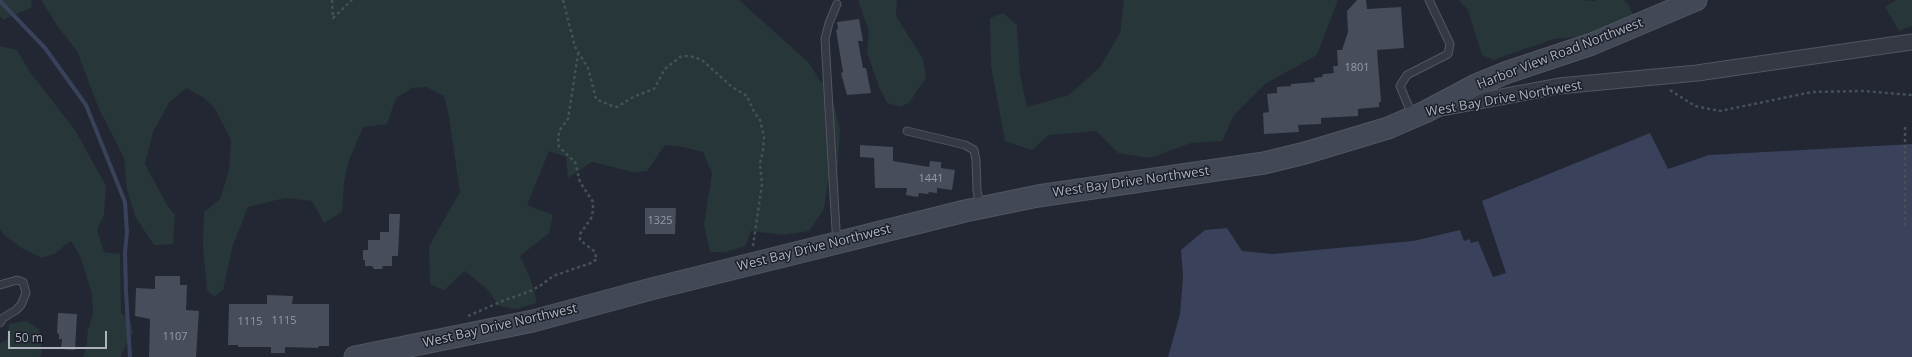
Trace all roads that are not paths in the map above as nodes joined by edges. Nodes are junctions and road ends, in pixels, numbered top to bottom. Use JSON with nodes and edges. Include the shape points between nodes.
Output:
{"nodes":[{"id":1,"x":1429,"y":0,"type":"edge"},
{"id":2,"x":1696,"y":0,"type":"edge"},
{"id":3,"x":837,"y":4,"type":"dead end"},
{"id":4,"x":1912,"y":42,"type":"edge"},
{"id":5,"x":1419,"y":114,"type":"junction"},
{"id":6,"x":907,"y":131,"type":"dead end"},
{"id":7,"x":981,"y":208,"type":"junction"},
{"id":8,"x":839,"y":241,"type":"junction"},
{"id":9,"x":0,"y":285,"type":"edge"},
{"id":10,"x":0,"y":323,"type":"edge"},
{"id":11,"x":355,"y":357,"type":"edge"}],
"edges":[{"from":1,"to":5,"type":"lane","via":[[1450,44],[1448,54],[1411,72],[1400,86]]},
{"from":2,"to":5,"type":"street","name":"Harbor View Road Northwest","via":[[1592,44],[1476,85]]},
{"from":3,"to":8,"type":"lane","via":[[825,39],[836,230]]},
{"from":4,"to":5,"type":"street","name":"West Bay Drive Northwest","via":[[1696,73],[1559,86]]},
{"from":5,"to":7,"type":"street","name":"West Bay Drive Northwest","via":[[1388,128],[1264,163],[1038,196]]},
{"from":6,"to":7,"type":"lane","via":[[974,150]]},
{"from":7,"to":8,"type":"street","name":"West Bay Drive Northwest"},
{"from":8,"to":11,"type":"street","name":"West Bay Drive Northwest","via":[[533,321]]},
{"from":9,"to":10,"type":"lane","via":[[17,280],[23,282],[26,293],[21,305]]}]}
